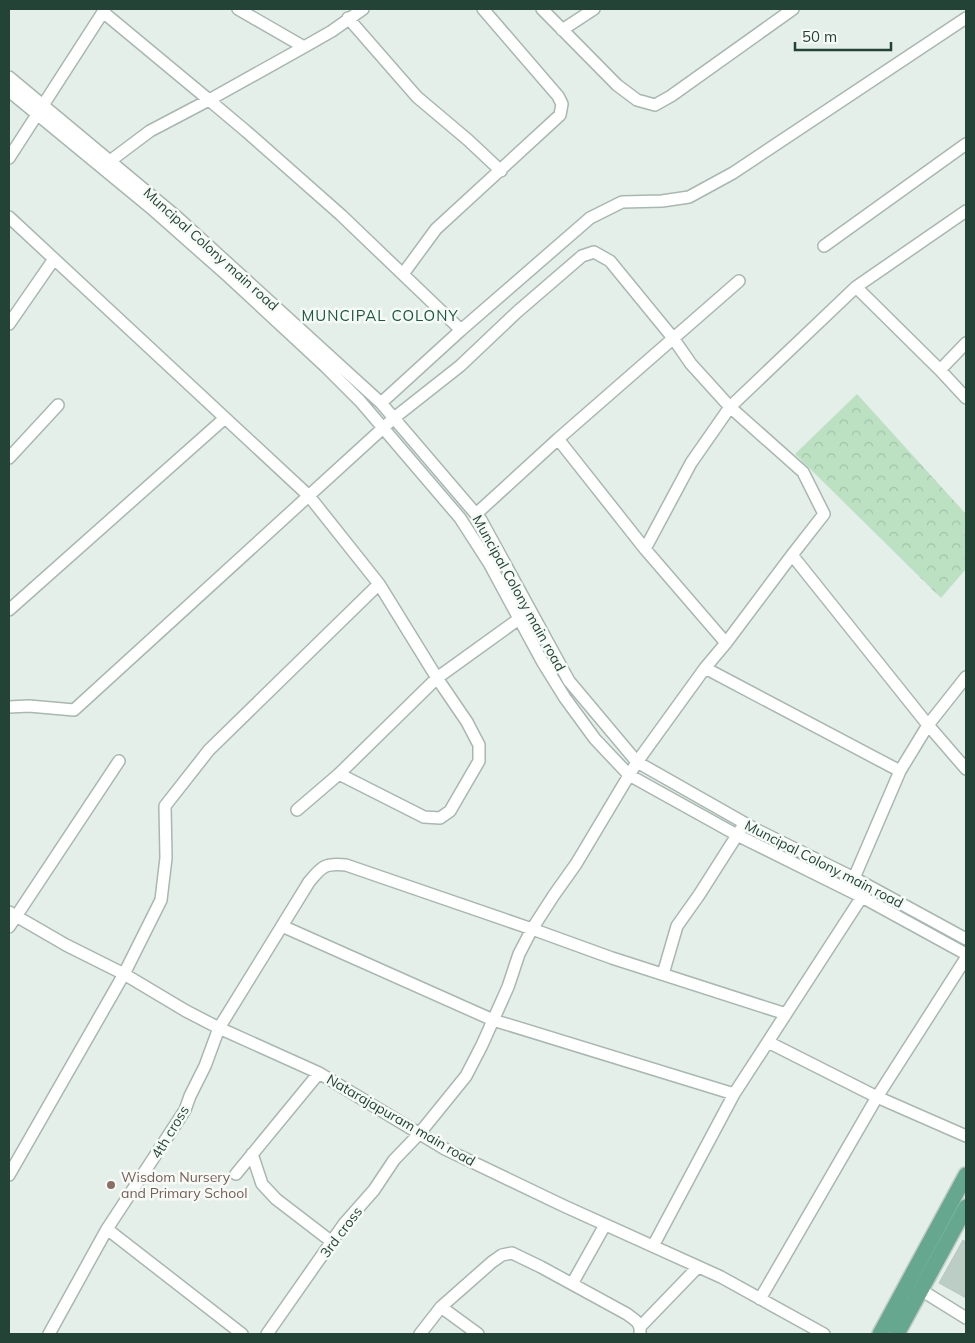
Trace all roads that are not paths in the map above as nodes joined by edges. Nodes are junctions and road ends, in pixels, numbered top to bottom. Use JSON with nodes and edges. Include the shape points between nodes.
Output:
{"nodes":[{"id":1,"x":238,"y":9,"type":"edge"},
{"id":2,"x":363,"y":9,"type":"edge"},
{"id":3,"x":483,"y":9,"type":"edge"},
{"id":4,"x":542,"y":9,"type":"edge"},
{"id":5,"x":594,"y":9,"type":"edge"},
{"id":6,"x":793,"y":9,"type":"edge"},
{"id":7,"x":104,"y":11,"type":"edge"},
{"id":8,"x":348,"y":18,"type":"junction"},
{"id":9,"x":966,"y":18,"type":"edge"},
{"id":10,"x":562,"y":30,"type":"junction"},
{"id":11,"x":304,"y":47,"type":"junction"},
{"id":12,"x":9,"y":77,"type":"edge"},
{"id":13,"x":9,"y":91,"type":"edge"},
{"id":14,"x":209,"y":100,"type":"junction"},
{"id":15,"x":40,"y":110,"type":"junction"},
{"id":16,"x":966,"y":144,"type":"edge"},
{"id":17,"x":9,"y":158,"type":"edge"},
{"id":18,"x":110,"y":161,"type":"junction"},
{"id":19,"x":501,"y":171,"type":"junction"},
{"id":20,"x":966,"y":211,"type":"edge"},
{"id":21,"x":9,"y":217,"type":"edge"},
{"id":22,"x":824,"y":246,"type":"dead end"},
{"id":23,"x":54,"y":259,"type":"junction"},
{"id":24,"x":403,"y":274,"type":"junction"},
{"id":25,"x":739,"y":281,"type":"dead end"},
{"id":26,"x":856,"y":287,"type":"junction"},
{"id":27,"x":9,"y":324,"type":"edge"},
{"id":28,"x":461,"y":330,"type":"junction"},
{"id":29,"x":673,"y":338,"type":"junction"},
{"id":30,"x":966,"y":344,"type":"edge"},
{"id":31,"x":940,"y":370,"type":"junction"},
{"id":32,"x":966,"y":398,"type":"edge"},
{"id":33,"x":381,"y":403,"type":"junction"},
{"id":34,"x":58,"y":405,"type":"dead end"},
{"id":35,"x":730,"y":408,"type":"junction"},
{"id":36,"x":225,"y":418,"type":"junction"},
{"id":37,"x":394,"y":418,"type":"junction"},
{"id":38,"x":383,"y":428,"type":"junction"},
{"id":39,"x":558,"y":439,"type":"junction"},
{"id":40,"x":9,"y":458,"type":"edge"},
{"id":41,"x":309,"y":496,"type":"junction"},
{"id":42,"x":476,"y":514,"type":"junction"},
{"id":43,"x":645,"y":549,"type":"junction"},
{"id":44,"x":792,"y":555,"type":"junction"},
{"id":45,"x":379,"y":584,"type":"junction"},
{"id":46,"x":9,"y":610,"type":"edge"},
{"id":47,"x":530,"y":610,"type":"junction"},
{"id":48,"x":518,"y":619,"type":"junction"},
{"id":49,"x":726,"y":643,"type":"junction"},
{"id":50,"x":705,"y":668,"type":"junction"},
{"id":51,"x":966,"y":677,"type":"edge"},
{"id":52,"x":437,"y":678,"type":"junction"},
{"id":53,"x":9,"y":707,"type":"edge"},
{"id":54,"x":928,"y":725,"type":"junction"},
{"id":55,"x":119,"y":761,"type":"dead end"},
{"id":56,"x":637,"y":762,"type":"junction"},
{"id":57,"x":966,"y":769,"type":"edge"},
{"id":58,"x":900,"y":771,"type":"junction"},
{"id":59,"x":339,"y":774,"type":"junction"},
{"id":60,"x":629,"y":775,"type":"junction"},
{"id":61,"x":297,"y":810,"type":"dead end"},
{"id":62,"x":745,"y":824,"type":"junction"},
{"id":63,"x":738,"y":835,"type":"junction"},
{"id":64,"x":854,"y":878,"type":"junction"},
{"id":65,"x":868,"y":885,"type":"junction"},
{"id":66,"x":862,"y":897,"type":"junction"},
{"id":67,"x":12,"y":914,"type":"edge"},
{"id":68,"x":282,"y":926,"type":"junction"},
{"id":69,"x":9,"y":928,"type":"edge"},
{"id":70,"x":532,"y":929,"type":"junction"},
{"id":71,"x":966,"y":938,"type":"edge"},
{"id":72,"x":966,"y":954,"type":"edge"},
{"id":73,"x":966,"y":958,"type":"edge"},
{"id":74,"x":124,"y":974,"type":"junction"},
{"id":75,"x":662,"y":974,"type":"junction"},
{"id":76,"x":786,"y":1014,"type":"junction"},
{"id":77,"x":493,"y":1020,"type":"junction"},
{"id":78,"x":219,"y":1028,"type":"junction"},
{"id":79,"x":768,"y":1042,"type":"junction"},
{"id":80,"x":319,"y":1072,"type":"junction"},
{"id":81,"x":734,"y":1094,"type":"junction"},
{"id":82,"x":877,"y":1097,"type":"junction"},
{"id":83,"x":419,"y":1134,"type":"junction"},
{"id":84,"x":966,"y":1136,"type":"edge"},
{"id":85,"x":252,"y":1154,"type":"junction"},
{"id":86,"x":236,"y":1174,"type":"dead end"},
{"id":87,"x":9,"y":1175,"type":"edge"},
{"id":88,"x":966,"y":1175,"type":"edge"},
{"id":89,"x":966,"y":1207,"type":"edge"},
{"id":90,"x":605,"y":1225,"type":"junction"},
{"id":91,"x":107,"y":1229,"type":"junction"},
{"id":92,"x":332,"y":1242,"type":"junction"},
{"id":93,"x":653,"y":1246,"type":"junction"},
{"id":94,"x":698,"y":1267,"type":"junction"},
{"id":95,"x":572,"y":1284,"type":"junction"},
{"id":96,"x":921,"y":1290,"type":"junction"},
{"id":97,"x":760,"y":1299,"type":"junction"},
{"id":98,"x":441,"y":1307,"type":"junction"},
{"id":99,"x":966,"y":1318,"type":"edge"},
{"id":100,"x":640,"y":1331,"type":"edge"},
{"id":101,"x":49,"y":1334,"type":"edge"},
{"id":102,"x":242,"y":1334,"type":"edge"},
{"id":103,"x":267,"y":1334,"type":"edge"},
{"id":104,"x":420,"y":1334,"type":"edge"},
{"id":105,"x":478,"y":1334,"type":"edge"},
{"id":106,"x":824,"y":1334,"type":"edge"},
{"id":107,"x":880,"y":1334,"type":"edge"},
{"id":108,"x":897,"y":1334,"type":"edge"}],
"edges":[{"from":1,"to":11,"type":"street"},
{"from":2,"to":8,"type":"street"},
{"from":3,"to":19,"type":"street","via":[[562,104],[560,115]]},
{"from":4,"to":10,"type":"street"},
{"from":5,"to":10,"type":"street"},
{"from":6,"to":10,"type":"street","via":[[655,105],[637,100],[617,85]]},
{"from":7,"to":14,"type":"street"},
{"from":7,"to":15,"type":"street"},
{"from":8,"to":11,"type":"street"},
{"from":8,"to":19,"type":"street","via":[[417,97]]},
{"from":9,"to":28,"type":"street","via":[[733,173],[689,197],[622,202],[590,218]]},
{"from":11,"to":14,"type":"street"},
{"from":12,"to":15,"type":"street","name":"Muncipal Colony main road"},
{"from":13,"to":15,"type":"street"},
{"from":14,"to":18,"type":"street","via":[[150,132]]},
{"from":14,"to":24,"type":"street","via":[[341,215]]},
{"from":15,"to":17,"type":"street"},
{"from":15,"to":18,"type":"street","name":"Muncipal Colony main road"},
{"from":15,"to":38,"type":"street","via":[[228,276],[326,367]]},
{"from":16,"to":22,"type":"street"},
{"from":18,"to":33,"type":"street","name":"Muncipal Colony main road","via":[[177,217]]},
{"from":19,"to":24,"type":"street","via":[[436,229]]},
{"from":20,"to":26,"type":"street"},
{"from":21,"to":23,"type":"street"},
{"from":23,"to":27,"type":"street"},
{"from":23,"to":36,"type":"street"},
{"from":24,"to":28,"type":"street"},
{"from":25,"to":29,"type":"street"},
{"from":26,"to":31,"type":"street"},
{"from":26,"to":35,"type":"street"},
{"from":28,"to":33,"type":"street"},
{"from":29,"to":35,"type":"street"},
{"from":29,"to":37,"type":"street","via":[[610,260],[594,252],[582,256],[460,366]]},
{"from":29,"to":39,"type":"street"},
{"from":30,"to":31,"type":"street"},
{"from":31,"to":32,"type":"street"},
{"from":33,"to":37,"type":"street","name":"Muncipal Colony main road"},
{"from":34,"to":40,"type":"street"},
{"from":35,"to":43,"type":"street","via":[[691,463]]},
{"from":35,"to":44,"type":"street","name":"3rd cross","via":[[803,472],[824,514]]},
{"from":36,"to":41,"type":"street"},
{"from":36,"to":46,"type":"street"},
{"from":37,"to":38,"type":"street"},
{"from":37,"to":42,"type":"street","name":"Muncipal Colony main road"},
{"from":38,"to":41,"type":"street"},
{"from":38,"to":48,"type":"street","via":[[460,518]]},
{"from":39,"to":42,"type":"street"},
{"from":39,"to":43,"type":"street"},
{"from":41,"to":45,"type":"street"},
{"from":41,"to":53,"type":"street","via":[[74,710]]},
{"from":42,"to":47,"type":"street","name":"Muncipal Colony main road"},
{"from":43,"to":49,"type":"street"},
{"from":44,"to":49,"type":"street","name":"3rd cross"},
{"from":44,"to":54,"type":"street"},
{"from":45,"to":52,"type":"street"},
{"from":45,"to":74,"type":"street","via":[[210,750],[165,806],[166,858],[160,900]]},
{"from":47,"to":48,"type":"street"},
{"from":47,"to":56,"type":"street","name":"Muncipal Colony main road","via":[[569,681]]},
{"from":48,"to":52,"type":"street"},
{"from":48,"to":60,"type":"street","via":[[565,698],[595,739]]},
{"from":49,"to":50,"type":"street","name":"3rd cross"},
{"from":50,"to":56,"type":"street","name":"3rd cross"},
{"from":50,"to":58,"type":"street"},
{"from":51,"to":54,"type":"street"},
{"from":52,"to":59,"type":"street"},
{"from":52,"to":59,"type":"street","via":[[479,745],[480,761],[450,811],[440,818],[424,817]]},
{"from":54,"to":57,"type":"street"},
{"from":54,"to":58,"type":"street"},
{"from":55,"to":67,"type":"street"},
{"from":56,"to":60,"type":"street","name":"3rd cross"},
{"from":56,"to":62,"type":"street","name":"Muncipal Colony main road"},
{"from":58,"to":64,"type":"street"},
{"from":59,"to":61,"type":"street"},
{"from":60,"to":63,"type":"street"},
{"from":60,"to":70,"type":"street","name":"3rd cross","via":[[576,864]]},
{"from":62,"to":63,"type":"street"},
{"from":62,"to":64,"type":"street","name":"Muncipal Colony main road"},
{"from":63,"to":66,"type":"street"},
{"from":63,"to":75,"type":"street","via":[[677,926]]},
{"from":64,"to":65,"type":"street","name":"Muncipal Colony main road"},
{"from":65,"to":66,"type":"street"},
{"from":65,"to":71,"type":"street","name":"Muncipal Colony main road"},
{"from":66,"to":72,"type":"street"},
{"from":66,"to":76,"type":"street"},
{"from":67,"to":69,"type":"street"},
{"from":67,"to":74,"type":"street","name":"Natarajapuram main road"},
{"from":68,"to":70,"type":"street","name":"4th cross","via":[[309,882],[330,864],[346,866]]},
{"from":68,"to":77,"type":"street"},
{"from":68,"to":78,"type":"street","name":"4th cross"},
{"from":70,"to":75,"type":"street"},
{"from":70,"to":77,"type":"street","name":"3rd cross"},
{"from":73,"to":82,"type":"street"},
{"from":74,"to":78,"type":"street","name":"Natarajapuram main road"},
{"from":74,"to":87,"type":"street"},
{"from":75,"to":76,"type":"street"},
{"from":76,"to":79,"type":"street"},
{"from":77,"to":81,"type":"street"},
{"from":77,"to":83,"type":"street","name":"3rd cross","via":[[466,1076]]},
{"from":78,"to":80,"type":"street","name":"Natarajapuram main road"},
{"from":78,"to":91,"type":"street","name":"4th cross","via":[[185,1110]]},
{"from":79,"to":81,"type":"street"},
{"from":79,"to":82,"type":"street"},
{"from":80,"to":83,"type":"street","name":"Natarajapuram main road"},
{"from":80,"to":85,"type":"street"},
{"from":81,"to":93,"type":"street"},
{"from":82,"to":84,"type":"street"},
{"from":82,"to":97,"type":"street"},
{"from":83,"to":90,"type":"street","name":"Natarajapuram main road"},
{"from":83,"to":92,"type":"street","name":"3rd cross","via":[[394,1160]]},
{"from":85,"to":86,"type":"street"},
{"from":85,"to":92,"type":"street","via":[[262,1184],[276,1199]]},
{"from":88,"to":107,"type":"main road"},
{"from":89,"to":96,"type":"main road"},
{"from":90,"to":93,"type":"street","name":"Natarajapuram main road"},
{"from":90,"to":95,"type":"street"},
{"from":91,"to":101,"type":"street","name":"4th cross"},
{"from":91,"to":102,"type":"street"},
{"from":92,"to":103,"type":"street","name":"3rd cross"},
{"from":93,"to":94,"type":"street","name":"Natarajapuram main road"},
{"from":94,"to":97,"type":"street","name":"Natarajapuram main road"},
{"from":94,"to":100,"type":"street"},
{"from":95,"to":98,"type":"street","via":[[517,1256],[502,1255]]},
{"from":95,"to":100,"type":"street","via":[[627,1314],[638,1322]]},
{"from":96,"to":99,"type":"street"},
{"from":96,"to":108,"type":"main road"},
{"from":97,"to":106,"type":"street","name":"Natarajapuram main road"},
{"from":98,"to":104,"type":"street"},
{"from":98,"to":105,"type":"street"}]}
